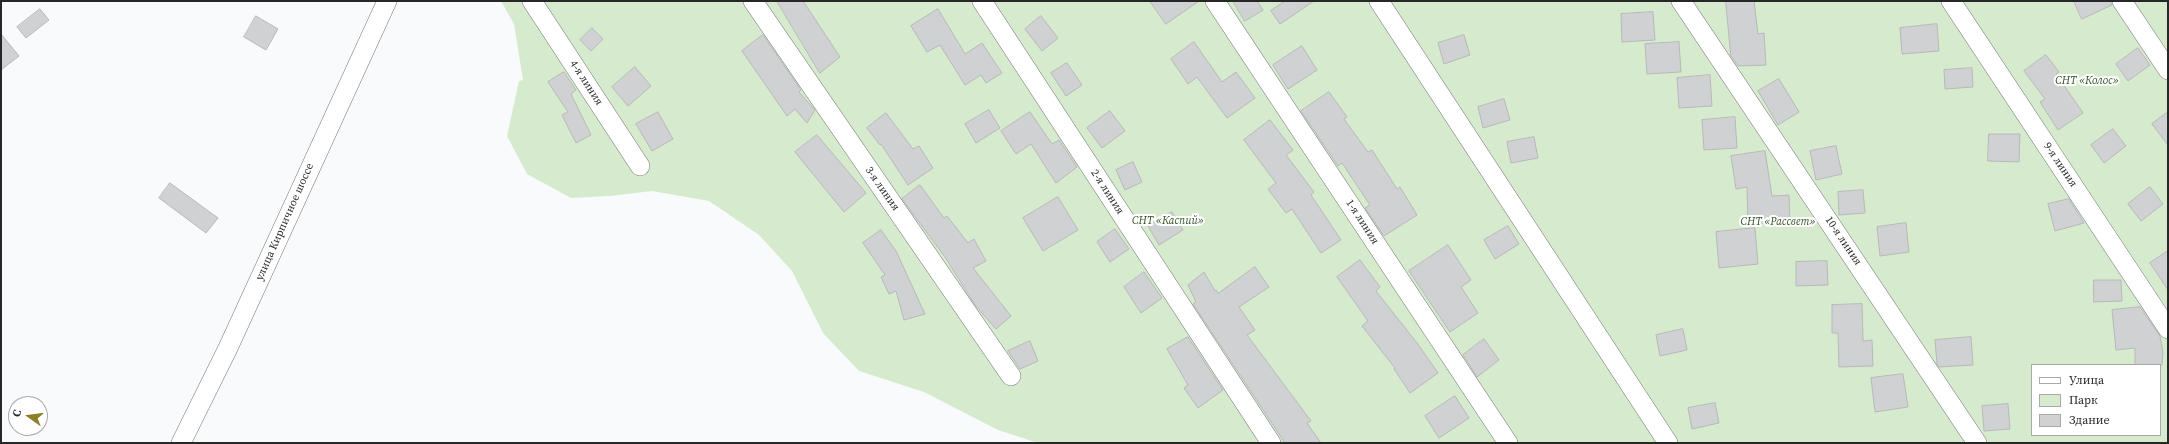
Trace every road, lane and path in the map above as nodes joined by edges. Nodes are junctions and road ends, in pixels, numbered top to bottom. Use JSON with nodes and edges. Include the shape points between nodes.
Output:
{"nodes":[{"id":1,"x":387,"y":1,"type":"edge"},
{"id":2,"x":532,"y":1,"type":"edge"},
{"id":3,"x":753,"y":1,"type":"edge"},
{"id":4,"x":982,"y":1,"type":"edge"},
{"id":5,"x":1215,"y":1,"type":"edge"},
{"id":6,"x":1379,"y":1,"type":"edge"},
{"id":7,"x":1681,"y":1,"type":"edge"},
{"id":8,"x":1951,"y":1,"type":"edge"},
{"id":9,"x":2122,"y":1,"type":"edge"},
{"id":10,"x":2168,"y":70,"type":"edge"},
{"id":11,"x":640,"y":166,"type":"dead end"},
{"id":12,"x":2168,"y":328,"type":"edge"},
{"id":13,"x":1011,"y":376,"type":"dead end"},
{"id":14,"x":181,"y":443,"type":"edge"},
{"id":15,"x":1272,"y":443,"type":"edge"},
{"id":16,"x":1508,"y":443,"type":"edge"},
{"id":17,"x":1668,"y":443,"type":"edge"},
{"id":18,"x":1977,"y":443,"type":"edge"}],
"edges":[{"from":1,"to":14,"type":"street","name":"улица Кирпичное шоссе","via":[[228,348]]},
{"from":2,"to":11,"type":"street","name":"4-я линия"},
{"from":3,"to":13,"type":"street","name":"3-я линия"},
{"from":4,"to":15,"type":"street","name":"2-я линия"},
{"from":5,"to":16,"type":"street","name":"1-я линия"},
{"from":6,"to":17,"type":"street"},
{"from":7,"to":18,"type":"street","name":"10-я линия"},
{"from":8,"to":12,"type":"street","name":"9-я линия"},
{"from":9,"to":10,"type":"street"}]}
